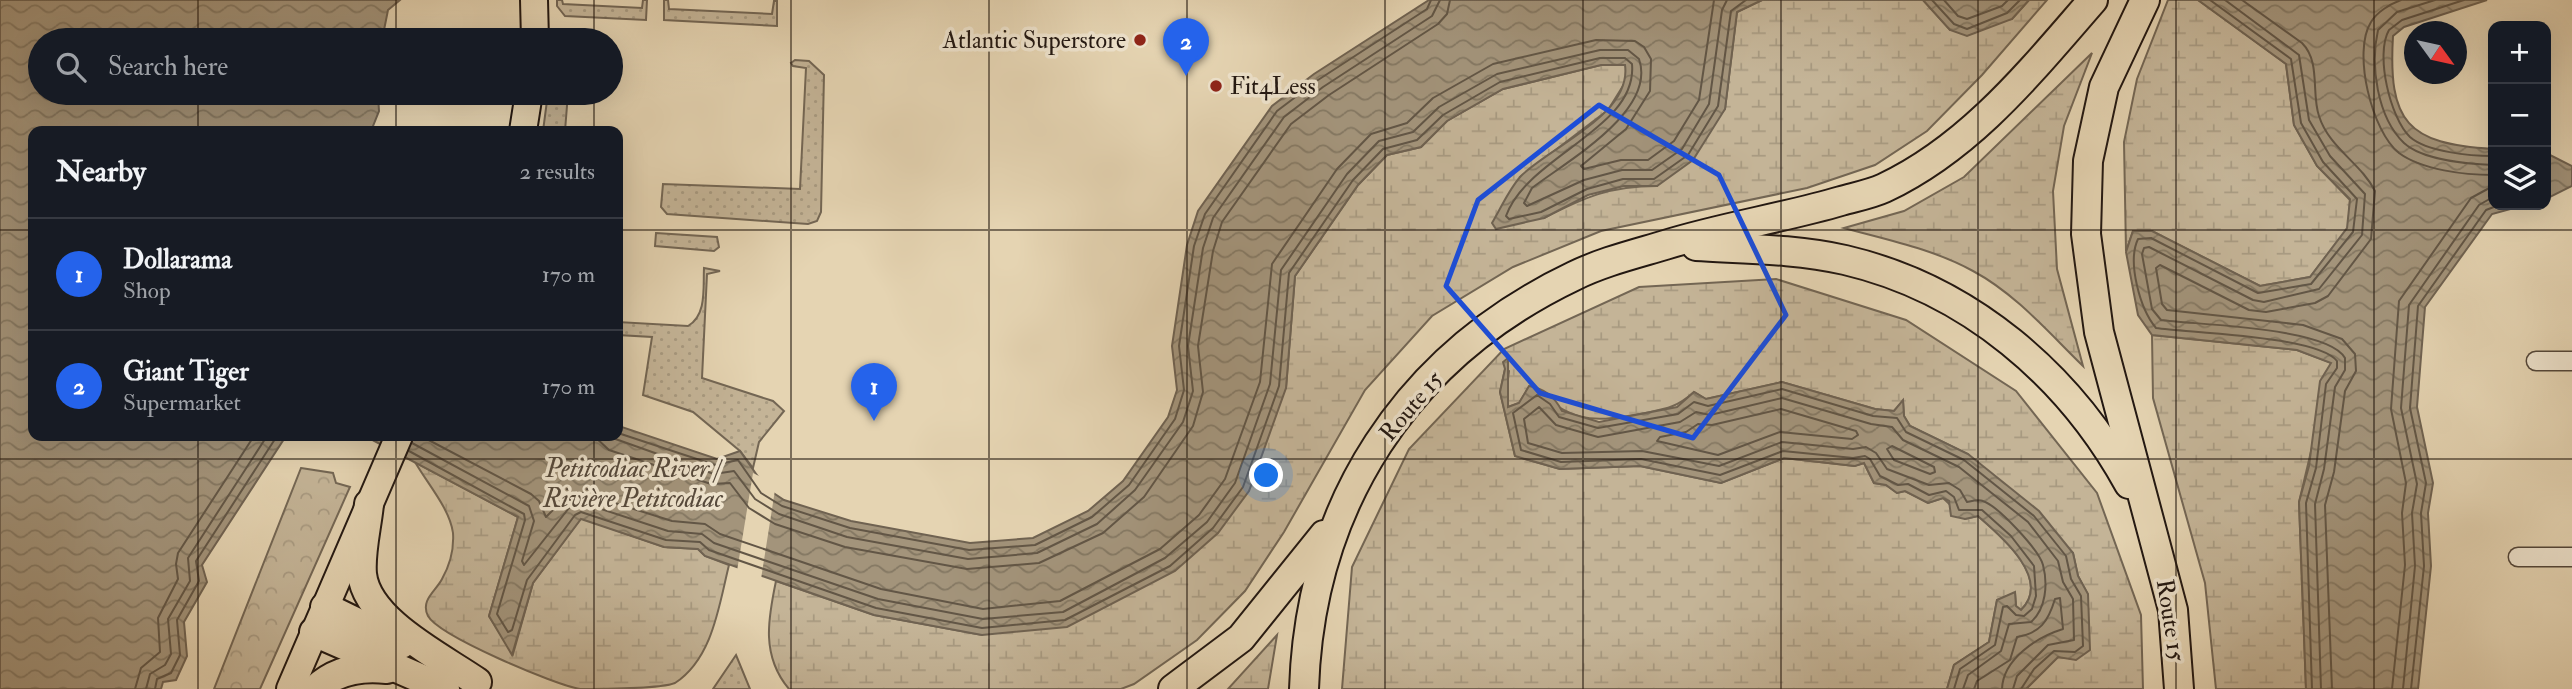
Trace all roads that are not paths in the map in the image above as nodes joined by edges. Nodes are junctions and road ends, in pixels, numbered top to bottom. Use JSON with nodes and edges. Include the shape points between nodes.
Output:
{"nodes":[{"id":1,"x":534,"y":0,"type":"edge"},
{"id":2,"x":2093,"y":0,"type":"edge"},
{"id":3,"x":2145,"y":0,"type":"edge"},
{"id":4,"x":535,"y":28,"type":"edge"},
{"id":5,"x":527,"y":105,"type":"edge"},
{"id":6,"x":524,"y":126,"type":"edge"},
{"id":7,"x":1668,"y":244,"type":"junction"},
{"id":8,"x":2536,"y":361,"type":"dead end"},
{"id":9,"x":2572,"y":361,"type":"edge"},
{"id":10,"x":397,"y":441,"type":"edge"},
{"id":11,"x":369,"y":504,"type":"junction"},
{"id":12,"x":1337,"y":519,"type":"junction"},
{"id":13,"x":2158,"y":551,"type":"junction"},
{"id":14,"x":2518,"y":557,"type":"dead end"},
{"id":15,"x":2572,"y":557,"type":"edge"},
{"id":16,"x":320,"y":620,"type":"junction"},
{"id":17,"x":407,"y":672,"type":"junction"},
{"id":18,"x":486,"y":685,"type":"edge"},
{"id":19,"x":290,"y":689,"type":"edge"},
{"id":20,"x":316,"y":689,"type":"edge"},
{"id":21,"x":445,"y":689,"type":"edge"},
{"id":22,"x":1173,"y":689,"type":"edge"},
{"id":23,"x":1304,"y":689,"type":"edge"},
{"id":24,"x":2179,"y":689,"type":"edge"}],
"edges":[{"from":1,"to":4,"type":"main road"},
{"from":2,"to":7,"type":"highway","name":"Route 15","via":[[2023,80],[1960,142],[1883,188]]},
{"from":3,"to":13,"type":"highway","via":[[2104,87],[2088,161],[2086,234],[2099,332]]},
{"from":5,"to":6,"type":"main road"},
{"from":7,"to":12,"type":"highway","name":"Route 15","via":[[1576,275],[1530,299],[1454,357],[1386,431]]},
{"from":7,"to":13,"type":"highway","via":[[1791,251],[1846,260],[1899,277],[1961,307],[2040,365],[2078,405],[2118,462]]},
{"from":8,"to":9,"type":"street"},
{"from":10,"to":11,"type":"main road"},
{"from":11,"to":16,"type":"main road"},
{"from":11,"to":18,"type":"highway","via":[[362,575],[373,603],[388,621]]},
{"from":12,"to":22,"type":"highway","via":[[1241,638]]},
{"from":12,"to":23,"type":"highway","name":"Route 15","via":[[1317,580],[1306,642]]},
{"from":13,"to":24,"type":"highway","name":"Route 15","via":[[2173,610]]},
{"from":14,"to":15,"type":"street"},
{"from":16,"to":17,"type":"highway"},
{"from":16,"to":18,"type":"highway"},
{"from":16,"to":19,"type":"main road"},
{"from":17,"to":20,"type":"highway","via":[[362,666],[326,679]]},
{"from":17,"to":21,"type":"highway"}]}
